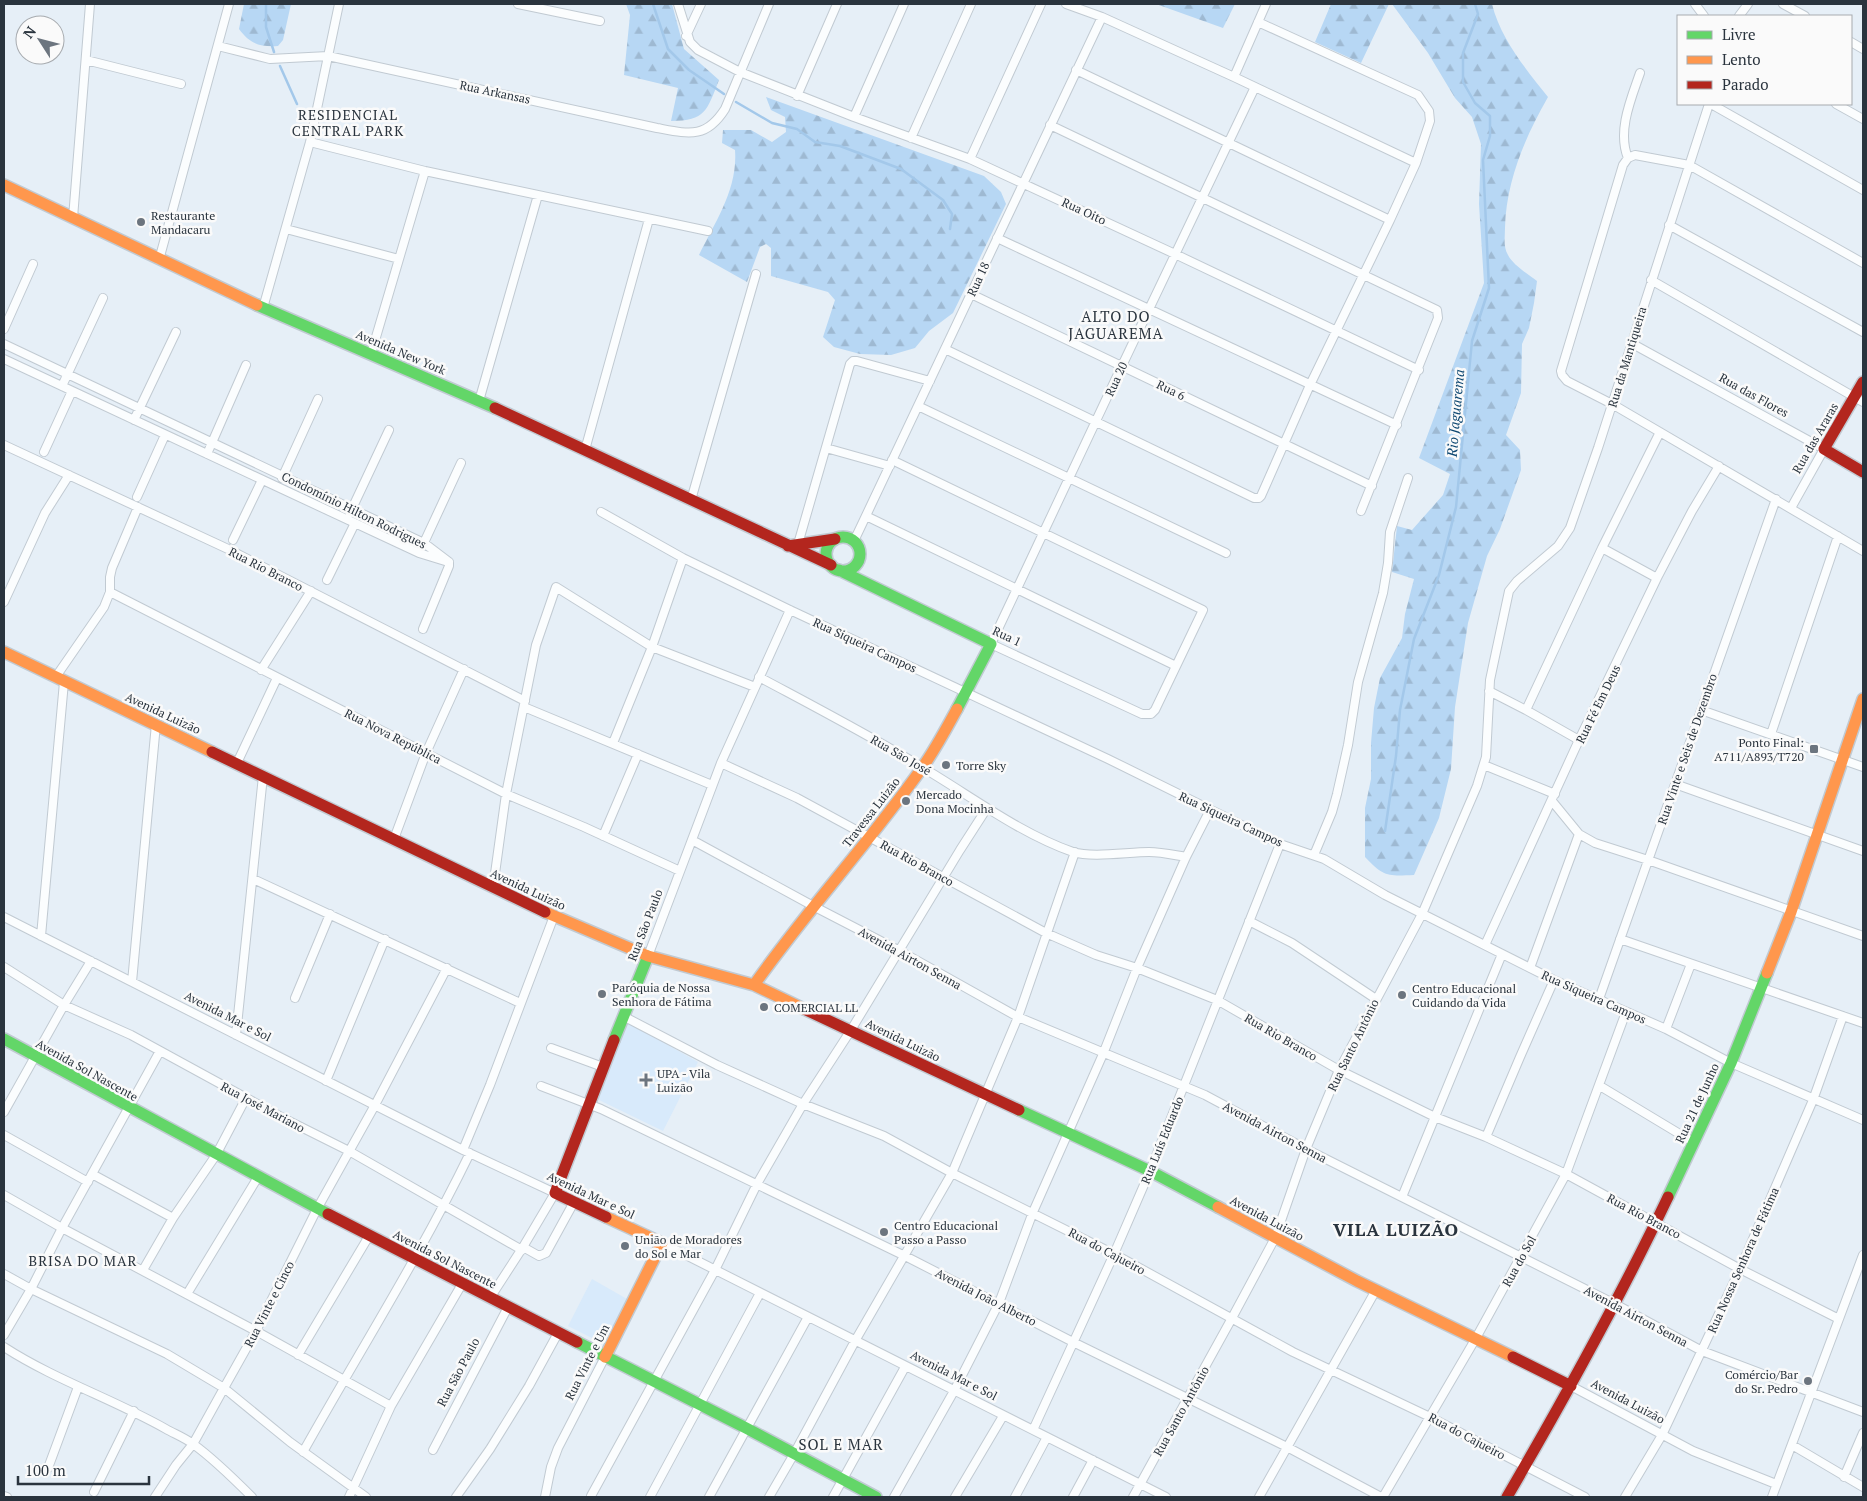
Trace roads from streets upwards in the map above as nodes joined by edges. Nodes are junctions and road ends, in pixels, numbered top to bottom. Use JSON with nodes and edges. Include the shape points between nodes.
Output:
{"nodes":[{"id":1,"x":90,"y":4,"type":"edge"},
{"id":2,"x":229,"y":4,"type":"edge"},
{"id":3,"x":339,"y":4,"type":"edge"},
{"id":4,"x":518,"y":4,"type":"edge"},
{"id":5,"x":678,"y":4,"type":"edge"},
{"id":6,"x":701,"y":4,"type":"edge"},
{"id":7,"x":769,"y":4,"type":"edge"},
{"id":8,"x":837,"y":4,"type":"edge"},
{"id":9,"x":904,"y":4,"type":"edge"},
{"id":10,"x":971,"y":4,"type":"edge"},
{"id":11,"x":1041,"y":4,"type":"edge"},
{"id":12,"x":1066,"y":4,"type":"edge"},
{"id":13,"x":1266,"y":4,"type":"edge"},
{"id":14,"x":1695,"y":4,"type":"edge"},
{"id":15,"x":1748,"y":4,"type":"edge"},
{"id":16,"x":1783,"y":4,"type":"edge"},
{"id":17,"x":1703,"y":15,"type":"edge"},
{"id":18,"x":1740,"y":15,"type":"edge"},
{"id":19,"x":1803,"y":15,"type":"edge"},
{"id":20,"x":1102,"y":17,"type":"junction"},
{"id":21,"x":600,"y":21,"type":"dead end"},
{"id":22,"x":1258,"y":22,"type":"junction"},
{"id":23,"x":686,"y":36,"type":"junction"},
{"id":24,"x":1852,"y":43,"type":"edge"},
{"id":25,"x":218,"y":46,"type":"junction"},
{"id":26,"x":1863,"y":49,"type":"edge"},
{"id":27,"x":328,"y":56,"type":"junction"},
{"id":28,"x":86,"y":60,"type":"junction"},
{"id":29,"x":1076,"y":70,"type":"junction"},
{"id":30,"x":740,"y":72,"type":"junction"},
{"id":31,"x":1640,"y":73,"type":"dead end"},
{"id":32,"x":1234,"y":77,"type":"junction"},
{"id":33,"x":181,"y":84,"type":"dead end"},
{"id":34,"x":1254,"y":87,"type":"junction"},
{"id":35,"x":797,"y":96,"type":"junction"},
{"id":36,"x":1710,"y":105,"type":"edge"},
{"id":37,"x":1712,"y":105,"type":"edge"},
{"id":38,"x":1838,"y":105,"type":"edge"},
{"id":39,"x":854,"y":117,"type":"junction"},
{"id":40,"x":1863,"y":120,"type":"edge"},
{"id":41,"x":1050,"y":126,"type":"junction"},
{"id":42,"x":911,"y":138,"type":"junction"},
{"id":43,"x":310,"y":142,"type":"junction"},
{"id":44,"x":1228,"y":142,"type":"junction"},
{"id":45,"x":1628,"y":158,"type":"junction"},
{"id":46,"x":970,"y":159,"type":"junction"},
{"id":47,"x":1416,"y":163,"type":"junction"},
{"id":48,"x":1688,"y":165,"type":"junction"},
{"id":49,"x":425,"y":171,"type":"junction"},
{"id":50,"x":1023,"y":183,"type":"junction"},
{"id":51,"x":4,"y":185,"type":"edge"},
{"id":52,"x":1863,"y":190,"type":"edge"},
{"id":53,"x":538,"y":195,"type":"junction"},
{"id":54,"x":1202,"y":198,"type":"junction"},
{"id":55,"x":73,"y":218,"type":"junction"},
{"id":56,"x":649,"y":219,"type":"junction"},
{"id":57,"x":1390,"y":220,"type":"junction"},
{"id":58,"x":1669,"y":225,"type":"junction"},
{"id":59,"x":286,"y":229,"type":"junction"},
{"id":60,"x":708,"y":231,"type":"dead end"},
{"id":61,"x":997,"y":238,"type":"junction"},
{"id":62,"x":1175,"y":254,"type":"junction"},
{"id":63,"x":399,"y":259,"type":"junction"},
{"id":64,"x":159,"y":260,"type":"junction"},
{"id":65,"x":1863,"y":263,"type":"edge"},
{"id":66,"x":33,"y":264,"type":"dead end"},
{"id":67,"x":756,"y":274,"type":"dead end"},
{"id":68,"x":1363,"y":274,"type":"junction"},
{"id":69,"x":1651,"y":280,"type":"junction"},
{"id":70,"x":971,"y":294,"type":"junction"},
{"id":71,"x":103,"y":298,"type":"dead end"},
{"id":72,"x":263,"y":308,"type":"junction"},
{"id":73,"x":1149,"y":309,"type":"junction"},
{"id":74,"x":4,"y":328,"type":"edge"},
{"id":75,"x":1336,"y":331,"type":"junction"},
{"id":76,"x":176,"y":332,"type":"dead end"},
{"id":77,"x":1863,"y":332,"type":"edge"},
{"id":78,"x":1631,"y":343,"type":"junction"},
{"id":79,"x":4,"y":344,"type":"edge"},
{"id":80,"x":945,"y":348,"type":"junction"},
{"id":81,"x":371,"y":354,"type":"junction"},
{"id":82,"x":4,"y":359,"type":"edge"},
{"id":83,"x":246,"y":365,"type":"dead end"},
{"id":84,"x":1122,"y":366,"type":"junction"},
{"id":85,"x":1419,"y":370,"type":"junction"},
{"id":86,"x":68,"y":374,"type":"junction"},
{"id":87,"x":930,"y":381,"type":"junction"},
{"id":88,"x":1863,"y":382,"type":"edge"},
{"id":89,"x":1310,"y":385,"type":"junction"},
{"id":90,"x":62,"y":386,"type":"junction"},
{"id":91,"x":72,"y":391,"type":"junction"},
{"id":92,"x":318,"y":399,"type":"dead end"},
{"id":93,"x":1859,"y":399,"type":"edge"},
{"id":94,"x":479,"y":401,"type":"junction"},
{"id":95,"x":1612,"y":404,"type":"junction"},
{"id":96,"x":918,"y":406,"type":"junction"},
{"id":97,"x":139,"y":408,"type":"junction"},
{"id":98,"x":134,"y":420,"type":"junction"},
{"id":99,"x":1096,"y":422,"type":"junction"},
{"id":100,"x":1397,"y":425,"type":"junction"},
{"id":101,"x":388,"y":430,"type":"dead end"},
{"id":102,"x":1660,"y":432,"type":"junction"},
{"id":103,"x":166,"y":435,"type":"junction"},
{"id":104,"x":212,"y":442,"type":"junction"},
{"id":105,"x":1284,"y":444,"type":"junction"},
{"id":106,"x":4,"y":445,"type":"edge"},
{"id":107,"x":826,"y":448,"type":"junction"},
{"id":108,"x":1824,"y":449,"type":"junction"},
{"id":109,"x":585,"y":450,"type":"junction"},
{"id":110,"x":44,"y":452,"type":"dead end"},
{"id":111,"x":207,"y":454,"type":"junction"},
{"id":112,"x":460,"y":463,"type":"dead end"},
{"id":113,"x":891,"y":463,"type":"junction"},
{"id":114,"x":1719,"y":466,"type":"junction"},
{"id":115,"x":1863,"y":472,"type":"edge"},
{"id":116,"x":69,"y":475,"type":"junction"},
{"id":117,"x":283,"y":476,"type":"junction"},
{"id":118,"x":1069,"y":478,"type":"junction"},
{"id":119,"x":1408,"y":478,"type":"dead end"},
{"id":120,"x":262,"y":480,"type":"junction"},
{"id":121,"x":1372,"y":486,"type":"junction"},
{"id":122,"x":277,"y":487,"type":"junction"},
{"id":123,"x":137,"y":497,"type":"dead end"},
{"id":124,"x":1776,"y":499,"type":"junction"},
{"id":125,"x":690,"y":500,"type":"junction"},
{"id":126,"x":138,"y":507,"type":"junction"},
{"id":127,"x":352,"y":508,"type":"junction"},
{"id":128,"x":1791,"y":508,"type":"junction"},
{"id":129,"x":1361,"y":511,"type":"dead end"},
{"id":130,"x":601,"y":512,"type":"dead end"},
{"id":131,"x":866,"y":516,"type":"junction"},
{"id":132,"x":347,"y":519,"type":"junction"},
{"id":133,"x":355,"y":523,"type":"junction"},
{"id":134,"x":1043,"y":533,"type":"junction"},
{"id":135,"x":1838,"y":536,"type":"junction"},
{"id":136,"x":835,"y":539,"type":"junction"},
{"id":137,"x":232,"y":540,"type":"dead end"},
{"id":138,"x":854,"y":542,"type":"junction"},
{"id":139,"x":424,"y":543,"type":"junction"},
{"id":140,"x":793,"y":545,"type":"junction"},
{"id":141,"x":1602,"y":548,"type":"junction"},
{"id":142,"x":1863,"y":550,"type":"edge"},
{"id":143,"x":420,"y":553,"type":"junction"},
{"id":144,"x":1226,"y":553,"type":"dead end"},
{"id":145,"x":683,"y":558,"type":"junction"},
{"id":146,"x":449,"y":562,"type":"junction"},
{"id":147,"x":856,"y":564,"type":"junction"},
{"id":148,"x":835,"y":568,"type":"junction"},
{"id":149,"x":1657,"y":578,"type":"junction"},
{"id":150,"x":327,"y":580,"type":"dead end"},
{"id":151,"x":860,"y":581,"type":"junction"},
{"id":152,"x":1511,"y":588,"type":"joint"},
{"id":153,"x":1016,"y":589,"type":"junction"},
{"id":154,"x":312,"y":591,"type":"junction"},
{"id":155,"x":110,"y":592,"type":"junction"},
{"id":156,"x":4,"y":602,"type":"edge"},
{"id":157,"x":790,"y":610,"type":"junction"},
{"id":158,"x":423,"y":629,"type":"dead end"},
{"id":159,"x":990,"y":644,"type":"junction"},
{"id":160,"x":652,"y":646,"type":"junction"},
{"id":161,"x":4,"y":652,"type":"edge"},
{"id":162,"x":1176,"y":666,"type":"junction"},
{"id":163,"x":464,"y":669,"type":"junction"},
{"id":164,"x":261,"y":670,"type":"junction"},
{"id":165,"x":277,"y":678,"type":"junction"},
{"id":166,"x":759,"y":678,"type":"junction"},
{"id":167,"x":60,"y":680,"type":"junction"},
{"id":168,"x":755,"y":687,"type":"junction"},
{"id":169,"x":1489,"y":692,"type":"junction"},
{"id":170,"x":967,"y":693,"type":"junction"},
{"id":171,"x":1863,"y":699,"type":"edge"},
{"id":172,"x":524,"y":704,"type":"junction"},
{"id":173,"x":1526,"y":710,"type":"junction"},
{"id":174,"x":1701,"y":710,"type":"junction"},
{"id":175,"x":156,"y":724,"type":"junction"},
{"id":176,"x":1771,"y":734,"type":"junction"},
{"id":177,"x":1579,"y":740,"type":"junction"},
{"id":178,"x":613,"y":743,"type":"junction"},
{"id":179,"x":426,"y":753,"type":"junction"},
{"id":180,"x":638,"y":754,"type":"junction"},
{"id":181,"x":1842,"y":759,"type":"junction"},
{"id":182,"x":237,"y":763,"type":"junction"},
{"id":183,"x":721,"y":763,"type":"junction"},
{"id":184,"x":1484,"y":765,"type":"junction"},
{"id":185,"x":923,"y":767,"type":"junction"},
{"id":186,"x":1863,"y":767,"type":"edge"},
{"id":187,"x":263,"y":776,"type":"junction"},
{"id":188,"x":1675,"y":784,"type":"junction"},
{"id":189,"x":712,"y":785,"type":"junction"},
{"id":190,"x":506,"y":794,"type":"junction"},
{"id":191,"x":1553,"y":798,"type":"junction"},
{"id":192,"x":988,"y":808,"type":"junction"},
{"id":193,"x":1210,"y":810,"type":"junction"},
{"id":194,"x":1579,"y":834,"type":"junction"},
{"id":195,"x":1818,"y":835,"type":"junction"},
{"id":196,"x":603,"y":836,"type":"junction"},
{"id":197,"x":870,"y":837,"type":"junction"},
{"id":198,"x":394,"y":839,"type":"junction"},
{"id":199,"x":692,"y":840,"type":"junction"},
{"id":200,"x":1280,"y":844,"type":"junction"},
{"id":201,"x":1863,"y":851,"type":"edge"},
{"id":202,"x":1075,"y":852,"type":"junction"},
{"id":203,"x":1314,"y":855,"type":"junction"},
{"id":204,"x":1186,"y":857,"type":"junction"},
{"id":205,"x":1648,"y":860,"type":"junction"},
{"id":206,"x":680,"y":871,"type":"junction"},
{"id":207,"x":944,"y":878,"type":"junction"},
{"id":208,"x":253,"y":880,"type":"junction"},
{"id":209,"x":493,"y":888,"type":"junction"},
{"id":210,"x":815,"y":907,"type":"junction"},
{"id":211,"x":1791,"y":912,"type":"junction"},
{"id":212,"x":330,"y":914,"type":"junction"},
{"id":213,"x":1422,"y":914,"type":"junction"},
{"id":214,"x":554,"y":916,"type":"junction"},
{"id":215,"x":4,"y":917,"type":"edge"},
{"id":216,"x":1249,"y":922,"type":"junction"},
{"id":217,"x":1046,"y":933,"type":"junction"},
{"id":218,"x":42,"y":936,"type":"junction"},
{"id":219,"x":1863,"y":936,"type":"edge"},
{"id":220,"x":385,"y":939,"type":"junction"},
{"id":221,"x":1620,"y":939,"type":"junction"},
{"id":222,"x":1485,"y":945,"type":"junction"},
{"id":223,"x":900,"y":951,"type":"junction"},
{"id":224,"x":1502,"y":954,"type":"junction"},
{"id":225,"x":648,"y":956,"type":"junction"},
{"id":226,"x":91,"y":961,"type":"junction"},
{"id":227,"x":1691,"y":964,"type":"junction"},
{"id":228,"x":4,"y":967,"type":"edge"},
{"id":229,"x":447,"y":968,"type":"junction"},
{"id":230,"x":1137,"y":968,"type":"junction"},
{"id":231,"x":1530,"y":968,"type":"junction"},
{"id":232,"x":1554,"y":980,"type":"junction"},
{"id":233,"x":132,"y":982,"type":"junction"},
{"id":234,"x":754,"y":985,"type":"junction"},
{"id":235,"x":1762,"y":988,"type":"junction"},
{"id":236,"x":295,"y":998,"type":"dead end"},
{"id":237,"x":1376,"y":999,"type":"junction"},
{"id":238,"x":1599,"y":999,"type":"junction"},
{"id":239,"x":1217,"y":1000,"type":"junction"},
{"id":240,"x":520,"y":1003,"type":"junction"},
{"id":241,"x":64,"y":1005,"type":"junction"},
{"id":242,"x":1626,"y":1012,"type":"junction"},
{"id":243,"x":623,"y":1016,"type":"junction"},
{"id":244,"x":1843,"y":1016,"type":"junction"},
{"id":245,"x":1018,"y":1017,"type":"junction"},
{"id":246,"x":1863,"y":1023,"type":"edge"},
{"id":247,"x":1666,"y":1029,"type":"junction"},
{"id":248,"x":851,"y":1030,"type":"junction"},
{"id":249,"x":236,"y":1036,"type":"junction"},
{"id":250,"x":4,"y":1039,"type":"edge"},
{"id":251,"x":551,"y":1048,"type":"dead end"},
{"id":252,"x":160,"y":1051,"type":"junction"},
{"id":253,"x":1103,"y":1054,"type":"junction"},
{"id":254,"x":34,"y":1056,"type":"junction"},
{"id":255,"x":1731,"y":1063,"type":"junction"},
{"id":256,"x":603,"y":1067,"type":"junction"},
{"id":257,"x":1339,"y":1070,"type":"junction"},
{"id":258,"x":326,"y":1081,"type":"junction"},
{"id":259,"x":541,"y":1086,"type":"dead end"},
{"id":260,"x":1184,"y":1086,"type":"junction"},
{"id":261,"x":1600,"y":1086,"type":"junction"},
{"id":262,"x":986,"y":1095,"type":"junction"},
{"id":263,"x":246,"y":1098,"type":"junction"},
{"id":264,"x":1813,"y":1100,"type":"junction"},
{"id":265,"x":588,"y":1104,"type":"junction"},
{"id":266,"x":803,"y":1104,"type":"junction"},
{"id":267,"x":375,"y":1105,"type":"junction"},
{"id":268,"x":128,"y":1108,"type":"junction"},
{"id":269,"x":4,"y":1112,"type":"edge"},
{"id":270,"x":1435,"y":1117,"type":"junction"},
{"id":271,"x":1863,"y":1120,"type":"edge"},
{"id":272,"x":1068,"y":1132,"type":"junction"},
{"id":273,"x":4,"y":1135,"type":"edge"},
{"id":274,"x":1486,"y":1137,"type":"junction"},
{"id":275,"x":1693,"y":1142,"type":"junction"},
{"id":276,"x":1306,"y":1149,"type":"junction"},
{"id":277,"x":349,"y":1151,"type":"junction"},
{"id":278,"x":467,"y":1152,"type":"junction"},
{"id":279,"x":216,"y":1154,"type":"junction"},
{"id":280,"x":1150,"y":1171,"type":"junction"},
{"id":281,"x":92,"y":1174,"type":"junction"},
{"id":282,"x":952,"y":1174,"type":"junction"},
{"id":283,"x":1566,"y":1174,"type":"junction"},
{"id":284,"x":258,"y":1177,"type":"junction"},
{"id":285,"x":88,"y":1182,"type":"junction"},
{"id":286,"x":757,"y":1184,"type":"junction"},
{"id":287,"x":555,"y":1193,"type":"junction"},
{"id":288,"x":4,"y":1195,"type":"edge"},
{"id":289,"x":1402,"y":1197,"type":"junction"},
{"id":290,"x":574,"y":1202,"type":"junction"},
{"id":291,"x":445,"y":1205,"type":"junction"},
{"id":292,"x":317,"y":1208,"type":"junction"},
{"id":293,"x":1033,"y":1212,"type":"junction"},
{"id":294,"x":174,"y":1218,"type":"junction"},
{"id":295,"x":1656,"y":1222,"type":"junction"},
{"id":296,"x":62,"y":1228,"type":"junction"},
{"id":297,"x":369,"y":1236,"type":"junction"},
{"id":298,"x":1275,"y":1238,"type":"junction"},
{"id":299,"x":662,"y":1244,"type":"junction"},
{"id":300,"x":522,"y":1248,"type":"junction"},
{"id":301,"x":1114,"y":1254,"type":"junction"},
{"id":302,"x":1863,"y":1255,"type":"edge"},
{"id":303,"x":905,"y":1256,"type":"junction"},
{"id":304,"x":1521,"y":1258,"type":"junction"},
{"id":305,"x":415,"y":1259,"type":"junction"},
{"id":306,"x":1740,"y":1269,"type":"junction"},
{"id":307,"x":143,"y":1270,"type":"junction"},
{"id":308,"x":715,"y":1270,"type":"junction"},
{"id":309,"x":4,"y":1274,"type":"edge"},
{"id":310,"x":462,"y":1284,"type":"junction"},
{"id":311,"x":31,"y":1289,"type":"junction"},
{"id":312,"x":1376,"y":1290,"type":"junction"},
{"id":313,"x":760,"y":1293,"type":"junction"},
{"id":314,"x":187,"y":1294,"type":"junction"},
{"id":315,"x":490,"y":1298,"type":"junction"},
{"id":316,"x":999,"y":1303,"type":"junction"},
{"id":317,"x":1615,"y":1304,"type":"junction"},
{"id":318,"x":508,"y":1307,"type":"junction"},
{"id":319,"x":808,"y":1317,"type":"junction"},
{"id":320,"x":1232,"y":1318,"type":"junction"},
{"id":321,"x":1839,"y":1319,"type":"junction"},
{"id":322,"x":256,"y":1331,"type":"junction"},
{"id":323,"x":558,"y":1333,"type":"junction"},
{"id":324,"x":4,"y":1335,"type":"edge"},
{"id":325,"x":1476,"y":1338,"type":"junction"},
{"id":326,"x":855,"y":1341,"type":"junction"},
{"id":327,"x":1073,"y":1342,"type":"junction"},
{"id":328,"x":4,"y":1347,"type":"edge"},
{"id":329,"x":1702,"y":1352,"type":"junction"},
{"id":330,"x":298,"y":1355,"type":"junction"},
{"id":331,"x":605,"y":1357,"type":"junction"},
{"id":332,"x":905,"y":1366,"type":"junction"},
{"id":333,"x":1329,"y":1370,"type":"junction"},
{"id":334,"x":343,"y":1381,"type":"junction"},
{"id":335,"x":653,"y":1381,"type":"junction"},
{"id":336,"x":1571,"y":1386,"type":"junction"},
{"id":337,"x":78,"y":1387,"type":"junction"},
{"id":338,"x":224,"y":1388,"type":"junction"},
{"id":339,"x":954,"y":1391,"type":"junction"},
{"id":340,"x":1812,"y":1392,"type":"junction"},
{"id":341,"x":1188,"y":1397,"type":"junction"},
{"id":342,"x":700,"y":1405,"type":"junction"},
{"id":343,"x":391,"y":1406,"type":"junction"},
{"id":344,"x":134,"y":1411,"type":"junction"},
{"id":345,"x":1863,"y":1412,"type":"edge"},
{"id":346,"x":1003,"y":1416,"type":"junction"},
{"id":347,"x":1430,"y":1417,"type":"junction"},
{"id":348,"x":746,"y":1428,"type":"junction"},
{"id":349,"x":1033,"y":1430,"type":"junction"},
{"id":350,"x":1863,"y":1433,"type":"edge"},
{"id":351,"x":1662,"y":1434,"type":"junction"},
{"id":352,"x":1047,"y":1438,"type":"junction"},
{"id":353,"x":193,"y":1444,"type":"junction"},
{"id":354,"x":1792,"y":1445,"type":"junction"},
{"id":355,"x":1287,"y":1447,"type":"junction"},
{"id":356,"x":432,"y":1450,"type":"dead end"},
{"id":357,"x":303,"y":1452,"type":"junction"},
{"id":358,"x":794,"y":1454,"type":"junction"},
{"id":359,"x":1093,"y":1460,"type":"junction"},
{"id":360,"x":1525,"y":1466,"type":"junction"},
{"id":361,"x":48,"y":1468,"type":"dead end"},
{"id":362,"x":1844,"y":1477,"type":"junction"},
{"id":363,"x":843,"y":1480,"type":"junction"},
{"id":364,"x":1140,"y":1484,"type":"junction"},
{"id":365,"x":1776,"y":1484,"type":"junction"},
{"id":366,"x":354,"y":1487,"type":"junction"},
{"id":367,"x":1863,"y":1487,"type":"edge"},
{"id":368,"x":94,"y":1492,"type":"dead end"},
{"id":369,"x":591,"y":1496,"type":"edge"},
{"id":370,"x":155,"y":1497,"type":"edge"},
{"id":371,"x":252,"y":1497,"type":"edge"},
{"id":372,"x":349,"y":1497,"type":"edge"},
{"id":373,"x":366,"y":1497,"type":"edge"},
{"id":374,"x":456,"y":1497,"type":"edge"},
{"id":375,"x":545,"y":1497,"type":"edge"},
{"id":376,"x":650,"y":1497,"type":"edge"},
{"id":377,"x":709,"y":1497,"type":"edge"},
{"id":378,"x":769,"y":1497,"type":"edge"},
{"id":379,"x":833,"y":1497,"type":"edge"},
{"id":380,"x":876,"y":1497,"type":"edge"},
{"id":381,"x":894,"y":1497,"type":"edge"},
{"id":382,"x":955,"y":1497,"type":"edge"},
{"id":383,"x":1015,"y":1497,"type":"edge"},
{"id":384,"x":1073,"y":1497,"type":"edge"},
{"id":385,"x":1133,"y":1497,"type":"edge"},
{"id":386,"x":1166,"y":1497,"type":"edge"},
{"id":387,"x":1259,"y":1497,"type":"edge"},
{"id":388,"x":1382,"y":1497,"type":"edge"},
{"id":389,"x":1507,"y":1497,"type":"edge"},
{"id":390,"x":1585,"y":1497,"type":"edge"},
{"id":391,"x":1625,"y":1497,"type":"edge"},
{"id":392,"x":1772,"y":1497,"type":"edge"}],
"edges":[{"from":1,"to":28,"type":"street"},
{"from":2,"to":25,"type":"street"},
{"from":3,"to":27,"type":"street"},
{"from":4,"to":21,"type":"street"},
{"from":5,"to":23,"type":"street"},
{"from":6,"to":23,"type":"street"},
{"from":7,"to":30,"type":"street","name":"Rua Arkansas"},
{"from":8,"to":35,"type":"street"},
{"from":9,"to":39,"type":"street"},
{"from":10,"to":42,"type":"street"},
{"from":11,"to":46,"type":"street"},
{"from":12,"to":20,"type":"street"},
{"from":13,"to":22,"type":"street"},
{"from":14,"to":17,"type":"street"},
{"from":15,"to":18,"type":"street"},
{"from":16,"to":19,"type":"street"},
{"from":20,"to":29,"type":"street","name":"Rua 18"},
{"from":20,"to":32,"type":"street"},
{"from":22,"to":32,"type":"street"},
{"from":22,"to":47,"type":"street","via":[[1418,95],[1429,111],[1430,121]]},
{"from":23,"to":30,"type":"street","name":"Rua Oito","via":[[698,50]]},
{"from":24,"to":26,"type":"street"},
{"from":25,"to":27,"type":"street","name":"Rua Arkansas","via":[[270,59]]},
{"from":25,"to":64,"type":"street"},
{"from":27,"to":30,"type":"street","name":"Rua Arkansas","via":[[682,132],[706,129],[718,121]]},
{"from":27,"to":43,"type":"street"},
{"from":28,"to":33,"type":"street"},
{"from":28,"to":55,"type":"street"},
{"from":29,"to":41,"type":"street","name":"Rua 18"},
{"from":29,"to":44,"type":"street"},
{"from":30,"to":35,"type":"street","name":"Rua Oito"},
{"from":31,"to":45,"type":"street","via":[[1623,133]]},
{"from":32,"to":34,"type":"street"},
{"from":34,"to":44,"type":"street","name":"Rua 20"},
{"from":34,"to":47,"type":"street"},
{"from":35,"to":39,"type":"street","name":"Rua Oito"},
{"from":36,"to":48,"type":"street","name":"Rua da Mantiqueira"},
{"from":37,"to":52,"type":"street"},
{"from":38,"to":40,"type":"street"},
{"from":39,"to":42,"type":"street","name":"Rua Oito"},
{"from":41,"to":50,"type":"street","name":"Rua 18"},
{"from":41,"to":54,"type":"street"},
{"from":42,"to":46,"type":"street","name":"Rua Oito"},
{"from":43,"to":49,"type":"street"},
{"from":43,"to":59,"type":"street"},
{"from":44,"to":54,"type":"street","name":"Rua 20"},
{"from":44,"to":57,"type":"street"},
{"from":45,"to":48,"type":"street","via":[[1635,155]]},
{"from":45,"to":95,"type":"street","via":[[1623,165],[1561,371],[1563,378]]},
{"from":46,"to":50,"type":"street","name":"Rua Oito"},
{"from":47,"to":57,"type":"street"},
{"from":48,"to":58,"type":"street","name":"Rua da Mantiqueira"},
{"from":48,"to":65,"type":"street"},
{"from":49,"to":53,"type":"street"},
{"from":49,"to":63,"type":"street"},
{"from":50,"to":61,"type":"street","name":"Rua 18"},
{"from":50,"to":62,"type":"street","name":"Rua Oito"},
{"from":51,"to":55,"type":"street","name":"Avenida New York"},
{"from":53,"to":56,"type":"street"},
{"from":53,"to":94,"type":"street"},
{"from":54,"to":62,"type":"street","name":"Rua 20"},
{"from":54,"to":68,"type":"street"},
{"from":55,"to":64,"type":"street","name":"Avenida New York"},
{"from":56,"to":60,"type":"street"},
{"from":56,"to":109,"type":"street"},
{"from":57,"to":68,"type":"street"},
{"from":58,"to":69,"type":"street","name":"Rua da Mantiqueira"},
{"from":58,"to":77,"type":"street"},
{"from":59,"to":63,"type":"street"},
{"from":59,"to":72,"type":"street"},
{"from":61,"to":70,"type":"street","name":"Rua 18"},
{"from":61,"to":73,"type":"street"},
{"from":62,"to":73,"type":"street","name":"Rua 20"},
{"from":62,"to":75,"type":"street","name":"Rua Oito"},
{"from":63,"to":81,"type":"street"},
{"from":64,"to":72,"type":"street","name":"Avenida New York"},
{"from":66,"to":74,"type":"street"},
{"from":67,"to":125,"type":"street"},
{"from":68,"to":75,"type":"street"},
{"from":68,"to":85,"type":"street","via":[[1437,310],[1438,318]]},
{"from":69,"to":78,"type":"street","name":"Rua da Mantiqueira"},
{"from":69,"to":93,"type":"street"},
{"from":70,"to":80,"type":"street","name":"Rua 18"},
{"from":70,"to":84,"type":"street","name":"Rua 6"},
{"from":71,"to":86,"type":"street"},
{"from":72,"to":81,"type":"street","name":"Avenida New York"},
{"from":73,"to":84,"type":"street","name":"Rua 20"},
{"from":73,"to":89,"type":"street"},
{"from":75,"to":85,"type":"street","name":"Rua Oito"},
{"from":75,"to":89,"type":"street"},
{"from":76,"to":97,"type":"street"},
{"from":78,"to":95,"type":"street","name":"Rua da Mantiqueira"},
{"from":78,"to":108,"type":"street","name":"Rua das Flores"},
{"from":79,"to":86,"type":"street","name":"Condomínio Hilton Rodrigues"},
{"from":80,"to":87,"type":"street","name":"Rua 18"},
{"from":80,"to":99,"type":"street"},
{"from":81,"to":94,"type":"street","name":"Avenida New York"},
{"from":82,"to":90,"type":"street","name":"Condomínio Hilton Rodrigues"},
{"from":83,"to":104,"type":"street"},
{"from":84,"to":99,"type":"street","name":"Rua 20"},
{"from":84,"to":105,"type":"street","name":"Rua 6"},
{"from":85,"to":100,"type":"street"},
{"from":86,"to":90,"type":"street"},
{"from":86,"to":97,"type":"street","name":"Condomínio Hilton Rodrigues"},
{"from":87,"to":96,"type":"street","name":"Rua 18"},
{"from":87,"to":107,"type":"street","via":[[853,361]]},
{"from":88,"to":93,"type":"street","name":"Rua das Araras"},
{"from":89,"to":100,"type":"street"},
{"from":89,"to":105,"type":"street"},
{"from":90,"to":91,"type":"street","name":"Condomínio Hilton Rodrigues"},
{"from":91,"to":98,"type":"street","name":"Condomínio Hilton Rodrigues"},
{"from":91,"to":110,"type":"street"},
{"from":92,"to":117,"type":"street"},
{"from":93,"to":108,"type":"street","name":"Rua das Araras"},
{"from":94,"to":109,"type":"street","name":"Avenida New York"},
{"from":95,"to":102,"type":"street"},
{"from":95,"to":152,"type":"street","name":"Rua da Mantiqueira","via":[[1570,528],[1558,546]]},
{"from":96,"to":113,"type":"street","name":"Rua 18"},
{"from":96,"to":118,"type":"street"},
{"from":97,"to":98,"type":"street"},
{"from":97,"to":104,"type":"street","name":"Condomínio Hilton Rodrigues"},
{"from":98,"to":103,"type":"street","name":"Condomínio Hilton Rodrigues"},
{"from":99,"to":105,"type":"street","via":[[1254,498],[1261,496]]},
{"from":99,"to":118,"type":"street","name":"Rua 20"},
{"from":100,"to":121,"type":"street"},
{"from":101,"to":127,"type":"street"},
{"from":102,"to":114,"type":"street"},
{"from":102,"to":141,"type":"street"},
{"from":103,"to":111,"type":"street","name":"Condomínio Hilton Rodrigues"},
{"from":103,"to":123,"type":"street"},
{"from":104,"to":111,"type":"street"},
{"from":104,"to":117,"type":"street","name":"Condomínio Hilton Rodrigues"},
{"from":105,"to":121,"type":"street","name":"Rua 6"},
{"from":106,"to":116,"type":"street","name":"Rua Rio Branco"},
{"from":107,"to":113,"type":"street"},
{"from":107,"to":140,"type":"street"},
{"from":108,"to":115,"type":"street","name":"Rua das Flores"},
{"from":108,"to":128,"type":"street","name":"Rua das Araras"},
{"from":109,"to":125,"type":"street","name":"Avenida New York"},
{"from":111,"to":120,"type":"street","name":"Condomínio Hilton Rodrigues"},
{"from":112,"to":139,"type":"street"},
{"from":113,"to":131,"type":"street","name":"Rua 18"},
{"from":113,"to":134,"type":"street"},
{"from":114,"to":124,"type":"street"},
{"from":114,"to":149,"type":"street","name":"Rua Fé Em Deus"},
{"from":116,"to":126,"type":"street","name":"Rua Rio Branco"},
{"from":116,"to":156,"type":"street","via":[[45,513]]},
{"from":117,"to":122,"type":"street"},
{"from":117,"to":127,"type":"street","name":"Condomínio Hilton Rodrigues"},
{"from":118,"to":134,"type":"street","name":"Rua 20"},
{"from":118,"to":144,"type":"street"},
{"from":119,"to":203,"type":"street","via":[[1390,532],[1382,593],[1358,682],[1348,745],[1332,812]]},
{"from":120,"to":122,"type":"street","name":"Condomínio Hilton Rodrigues"},
{"from":120,"to":137,"type":"street"},
{"from":121,"to":129,"type":"street"},
{"from":122,"to":132,"type":"street","name":"Condomínio Hilton Rodrigues"},
{"from":124,"to":128,"type":"street"},
{"from":124,"to":174,"type":"street","name":"Rua Vinte e Seis de Dezembro"},
{"from":125,"to":140,"type":"street","name":"Avenida New York"},
{"from":126,"to":154,"type":"street","name":"Rua Rio Branco"},
{"from":126,"to":155,"type":"street","via":[[112,568]]},
{"from":127,"to":132,"type":"street"},
{"from":127,"to":139,"type":"street","name":"Condomínio Hilton Rodrigues"},
{"from":128,"to":135,"type":"street"},
{"from":130,"to":145,"type":"street","name":"Rua Siqueira Campos"},
{"from":131,"to":138,"type":"street","name":"Rua 18"},
{"from":131,"to":153,"type":"street"},
{"from":132,"to":133,"type":"street","name":"Condomínio Hilton Rodrigues"},
{"from":133,"to":143,"type":"street","name":"Condomínio Hilton Rodrigues"},
{"from":133,"to":150,"type":"street"},
{"from":134,"to":153,"type":"street","name":"Rua 20"},
{"from":134,"to":162,"type":"street","via":[[1203,610]]},
{"from":135,"to":142,"type":"street"},
{"from":135,"to":176,"type":"street"},
{"from":136,"to":138,"type":"street","via":[[845,537]]},
{"from":136,"to":140,"type":"street"},
{"from":136,"to":148,"type":"street","via":[[826,552],[828,562]]},
{"from":138,"to":147,"type":"street","via":[[859,550]]},
{"from":139,"to":143,"type":"street"},
{"from":139,"to":146,"type":"street","name":"Condomínio Hilton Rodrigues"},
{"from":140,"to":148,"type":"street","name":"Avenida New York"},
{"from":141,"to":149,"type":"street"},
{"from":141,"to":173,"type":"street"},
{"from":143,"to":146,"type":"street","name":"Condomínio Hilton Rodrigues"},
{"from":145,"to":157,"type":"street","name":"Rua Siqueira Campos"},
{"from":145,"to":160,"type":"street"},
{"from":146,"to":158,"type":"street"},
{"from":147,"to":148,"type":"street","via":[[849,569]]},
{"from":147,"to":151,"type":"street","via":[[854,572]]},
{"from":148,"to":151,"type":"street","name":"Rua 1"},
{"from":149,"to":177,"type":"street","name":"Rua Fé Em Deus"},
{"from":151,"to":159,"type":"street","name":"Rua 1"},
{"from":152,"to":169,"type":"street","name":"Rua Santo Antônio"},
{"from":153,"to":159,"type":"street","name":"Rua 20"},
{"from":153,"to":162,"type":"street"},
{"from":154,"to":163,"type":"street","name":"Rua Rio Branco"},
{"from":154,"to":164,"type":"street"},
{"from":155,"to":164,"type":"street","name":"Rua Nova República"},
{"from":155,"to":167,"type":"street","via":[[104,608]]},
{"from":157,"to":166,"type":"street","name":"Rua São Paulo"},
{"from":157,"to":170,"type":"street","name":"Rua Siqueira Campos"},
{"from":159,"to":162,"type":"street","name":"Rua 1","via":[[1142,714],[1151,714],[1155,710]]},
{"from":159,"to":170,"type":"street","name":"Travessa Luizão"},
{"from":160,"to":168,"type":"street"},
{"from":160,"to":172,"type":"street","via":[[556,587],[536,645]]},
{"from":160,"to":178,"type":"street"},
{"from":161,"to":167,"type":"street","name":"Avenida Luizão"},
{"from":163,"to":172,"type":"street","name":"Rua Rio Branco"},
{"from":163,"to":179,"type":"street"},
{"from":164,"to":165,"type":"street","name":"Rua Nova República"},
{"from":165,"to":179,"type":"street","name":"Rua Nova República"},
{"from":165,"to":182,"type":"street"},
{"from":166,"to":168,"type":"street","name":"Rua São Paulo"},
{"from":166,"to":185,"type":"street","name":"Rua São José"},
{"from":167,"to":175,"type":"street","name":"Avenida Luizão"},
{"from":167,"to":218,"type":"street"},
{"from":168,"to":183,"type":"street","name":"Rua São Paulo"},
{"from":169,"to":173,"type":"street"},
{"from":169,"to":184,"type":"street","name":"Rua Santo Antônio"},
{"from":170,"to":185,"type":"street","name":"Travessa Luizão"},
{"from":170,"to":193,"type":"street","name":"Rua Siqueira Campos"},
{"from":171,"to":181,"type":"street","name":"Rua 21 de Junho"},
{"from":172,"to":178,"type":"street","name":"Rua Rio Branco"},
{"from":172,"to":190,"type":"street"},
{"from":173,"to":177,"type":"street"},
{"from":174,"to":176,"type":"street"},
{"from":174,"to":188,"type":"street","name":"Rua Vinte e Seis de Dezembro"},
{"from":175,"to":182,"type":"street","name":"Avenida Luizão"},
{"from":175,"to":233,"type":"street"},
{"from":176,"to":181,"type":"street"},
{"from":177,"to":191,"type":"street","name":"Rua Fé Em Deus"},
{"from":178,"to":180,"type":"street","name":"Rua Rio Branco"},
{"from":179,"to":190,"type":"street","name":"Rua Nova República"},
{"from":179,"to":198,"type":"street"},
{"from":180,"to":189,"type":"street","name":"Rua Rio Branco"},
{"from":180,"to":196,"type":"street"},
{"from":181,"to":186,"type":"street"},
{"from":181,"to":195,"type":"street","name":"Rua 21 de Junho"},
{"from":182,"to":187,"type":"street","name":"Avenida Luizão"},
{"from":183,"to":189,"type":"street","name":"Rua São Paulo"},
{"from":183,"to":197,"type":"street","name":"Rua Rio Branco"},
{"from":184,"to":191,"type":"street"},
{"from":184,"to":213,"type":"street","name":"Rua Santo Antônio"},
{"from":185,"to":192,"type":"street","name":"Rua São José"},
{"from":185,"to":197,"type":"street","name":"Travessa Luizão"},
{"from":187,"to":198,"type":"street","name":"Avenida Luizão"},
{"from":187,"to":208,"type":"street"},
{"from":188,"to":195,"type":"street"},
{"from":188,"to":205,"type":"street","name":"Rua Vinte e Seis de Dezembro"},
{"from":189,"to":199,"type":"street","name":"Rua São Paulo"},
{"from":190,"to":196,"type":"street","name":"Rua Nova República"},
{"from":190,"to":209,"type":"street"},
{"from":191,"to":194,"type":"street"},
{"from":191,"to":222,"type":"street","name":"Rua Fé Em Deus"},
{"from":192,"to":202,"type":"street","name":"Rua São José","via":[[1037,836]]},
{"from":192,"to":207,"type":"street"},
{"from":193,"to":200,"type":"street","name":"Rua Siqueira Campos"},
{"from":193,"to":204,"type":"street"},
{"from":194,"to":205,"type":"street","via":[[1595,843]]},
{"from":194,"to":231,"type":"street"},
{"from":195,"to":201,"type":"street"},
{"from":195,"to":211,"type":"street","name":"Rua 21 de Junho"},
{"from":196,"to":206,"type":"street","name":"Rua Nova República"},
{"from":197,"to":207,"type":"street","name":"Rua Rio Branco"},
{"from":197,"to":210,"type":"street","name":"Travessa Luizão"},
{"from":198,"to":209,"type":"street","name":"Avenida Luizão"},
{"from":199,"to":206,"type":"street","name":"Rua São Paulo"},
{"from":199,"to":210,"type":"street","name":"Avenida Airton Senna"},
{"from":200,"to":203,"type":"street","name":"Rua Siqueira Campos"},
{"from":200,"to":216,"type":"street","name":"Rua Luís Eduardo"},
{"from":202,"to":204,"type":"street","name":"Rua São José","via":[[1150,852]]},
{"from":202,"to":217,"type":"street"},
{"from":203,"to":213,"type":"street","name":"Rua Siqueira Campos"},
{"from":204,"to":230,"type":"street"},
{"from":205,"to":211,"type":"street"},
{"from":205,"to":221,"type":"street","name":"Rua Vinte e Seis de Dezembro"},
{"from":206,"to":225,"type":"street","name":"Rua São Paulo"},
{"from":207,"to":217,"type":"street","name":"Rua Rio Branco"},
{"from":207,"to":223,"type":"street"},
{"from":208,"to":212,"type":"street"},
{"from":208,"to":249,"type":"street"},
{"from":209,"to":214,"type":"street","name":"Avenida Luizão"},
{"from":210,"to":223,"type":"street","name":"Avenida Airton Senna"},
{"from":210,"to":234,"type":"street","name":"Travessa Luizão"},
{"from":211,"to":219,"type":"street"},
{"from":211,"to":235,"type":"street","name":"Rua 21 de Junho"},
{"from":212,"to":220,"type":"street"},
{"from":212,"to":236,"type":"street"},
{"from":213,"to":222,"type":"street","name":"Rua Siqueira Campos"},
{"from":213,"to":237,"type":"street","name":"Rua Santo Antônio"},
{"from":214,"to":225,"type":"street","name":"Avenida Luizão"},
{"from":214,"to":240,"type":"street"},
{"from":215,"to":218,"type":"street","name":"Avenida Mar e Sol"},
{"from":216,"to":237,"type":"street","via":[[1292,943]]},
{"from":216,"to":239,"type":"street","name":"Rua Luís Eduardo"},
{"from":217,"to":230,"type":"street","name":"Rua Rio Branco","via":[[1096,955]]},
{"from":217,"to":245,"type":"street"},
{"from":218,"to":226,"type":"street","name":"Avenida Mar e Sol"},
{"from":220,"to":229,"type":"street"},
{"from":220,"to":258,"type":"street"},
{"from":221,"to":227,"type":"street"},
{"from":221,"to":238,"type":"street","name":"Rua Vinte e Seis de Dezembro"},
{"from":222,"to":224,"type":"street","name":"Rua Siqueira Campos"},
{"from":223,"to":245,"type":"street","name":"Avenida Airton Senna"},
{"from":223,"to":248,"type":"street"},
{"from":224,"to":231,"type":"street","name":"Rua Siqueira Campos"},
{"from":224,"to":270,"type":"street"},
{"from":225,"to":234,"type":"street","name":"Avenida Luizão"},
{"from":225,"to":243,"type":"street","name":"Rua São Paulo"},
{"from":226,"to":233,"type":"street","name":"Avenida Mar e Sol"},
{"from":226,"to":241,"type":"street"},
{"from":227,"to":235,"type":"street"},
{"from":227,"to":247,"type":"street"},
{"from":228,"to":241,"type":"street","name":"Rua José Mariano"},
{"from":229,"to":240,"type":"street"},
{"from":229,"to":267,"type":"street","name":"Rua Vinte e Cinco"},
{"from":230,"to":239,"type":"street","name":"Rua Rio Branco"},
{"from":230,"to":253,"type":"street"},
{"from":231,"to":232,"type":"street","name":"Rua Siqueira Campos"},
{"from":232,"to":238,"type":"street","name":"Rua Siqueira Campos"},
{"from":232,"to":274,"type":"street"},
{"from":233,"to":249,"type":"street","name":"Avenida Mar e Sol"},
{"from":234,"to":248,"type":"street","name":"Avenida Luizão"},
{"from":235,"to":244,"type":"street"},
{"from":235,"to":255,"type":"street","name":"Rua 21 de Junho"},
{"from":237,"to":257,"type":"street","name":"Rua Santo Antônio"},
{"from":238,"to":242,"type":"street","name":"Rua Siqueira Campos"},
{"from":239,"to":257,"type":"street","name":"Rua Rio Branco"},
{"from":239,"to":260,"type":"street","name":"Rua Luís Eduardo"},
{"from":240,"to":278,"type":"street"},
{"from":241,"to":252,"type":"street","name":"Rua José Mariano"},
{"from":241,"to":254,"type":"street"},
{"from":242,"to":247,"type":"street","name":"Rua Siqueira Campos"},
{"from":242,"to":261,"type":"street","name":"Rua do Sol"},
{"from":243,"to":256,"type":"street","name":"Rua São Paulo"},
{"from":243,"to":266,"type":"street","name":"Rua do Cajueiro","via":[[717,1065]]},
{"from":244,"to":246,"type":"street"},
{"from":244,"to":264,"type":"street","name":"Rua Nossa Senhora de Fátima"},
{"from":245,"to":253,"type":"street","name":"Avenida Airton Senna"},
{"from":245,"to":262,"type":"street"},
{"from":247,"to":255,"type":"street","name":"Rua Siqueira Campos"},
{"from":248,"to":262,"type":"street","name":"Avenida Luizão"},
{"from":248,"to":266,"type":"street"},
{"from":249,"to":258,"type":"street","name":"Avenida Mar e Sol"},
{"from":250,"to":254,"type":"street","name":"Avenida Sol Nascente"},
{"from":251,"to":256,"type":"street"},
{"from":252,"to":263,"type":"street","name":"Rua José Mariano"},
{"from":252,"to":268,"type":"street"},
{"from":253,"to":260,"type":"street","name":"Avenida Airton Senna"},
{"from":253,"to":272,"type":"street"},
{"from":254,"to":268,"type":"street","name":"Avenida Sol Nascente"},
{"from":254,"to":269,"type":"street"},
{"from":255,"to":264,"type":"street","name":"Rua Siqueira Campos"},
{"from":255,"to":275,"type":"street","name":"Rua 21 de Junho"},
{"from":256,"to":265,"type":"street","name":"Rua São Paulo"},
{"from":257,"to":270,"type":"street","name":"Rua Rio Branco"},
{"from":257,"to":276,"type":"street","name":"Rua Santo Antônio"},
{"from":258,"to":267,"type":"street","name":"Avenida Mar e Sol"},
{"from":259,"to":265,"type":"street","name":"Avenida João Alberto"},
{"from":260,"to":276,"type":"street","name":"Avenida Airton Senna"},
{"from":260,"to":280,"type":"street","name":"Rua Luís Eduardo"},
{"from":261,"to":275,"type":"street"},
{"from":261,"to":283,"type":"street","name":"Rua do Sol"},
{"from":262,"to":272,"type":"street","name":"Avenida Luizão"},
{"from":262,"to":282,"type":"street"},
{"from":263,"to":277,"type":"street","name":"Rua José Mariano"},
{"from":263,"to":279,"type":"street"},
{"from":264,"to":271,"type":"street","name":"Rua Siqueira Campos"},
{"from":264,"to":306,"type":"street","name":"Rua Nossa Senhora de Fátima"},
{"from":265,"to":286,"type":"street","name":"Avenida João Alberto"},
{"from":265,"to":287,"type":"street","name":"Rua São Paulo"},
{"from":266,"to":282,"type":"street","name":"Rua do Cajueiro","via":[[884,1136]]},
{"from":266,"to":286,"type":"street"},
{"from":267,"to":277,"type":"street","name":"Rua Vinte e Cinco"},
{"from":267,"to":278,"type":"street","name":"Avenida Mar e Sol"},
{"from":268,"to":279,"type":"street","name":"Avenida Sol Nascente"},
{"from":268,"to":281,"type":"street"},
{"from":270,"to":274,"type":"street","name":"Rua Rio Branco"},
{"from":270,"to":289,"type":"street"},
{"from":272,"to":280,"type":"street","name":"Avenida Luizão"},
{"from":272,"to":293,"type":"street"},
{"from":273,"to":285,"type":"street"},
{"from":274,"to":283,"type":"street","name":"Rua Rio Branco"},
{"from":275,"to":295,"type":"street","name":"Rua 21 de Junho"},
{"from":276,"to":289,"type":"street","name":"Avenida Airton Senna"},
{"from":276,"to":298,"type":"street","name":"Rua Santo Antônio"},
{"from":277,"to":291,"type":"street","name":"Rua José Mariano"},
{"from":277,"to":292,"type":"street","name":"Rua Vinte e Cinco"},
{"from":278,"to":287,"type":"street","name":"Avenida Mar e Sol"},
{"from":278,"to":291,"type":"street"},
{"from":279,"to":284,"type":"street","name":"Avenida Sol Nascente"},
{"from":279,"to":294,"type":"street"},
{"from":280,"to":298,"type":"street","name":"Avenida Luizão"},
{"from":280,"to":301,"type":"street","name":"Rua Luís Eduardo"},
{"from":281,"to":285,"type":"street"},
{"from":281,"to":294,"type":"street"},
{"from":282,"to":293,"type":"street","name":"Rua do Cajueiro"},
{"from":282,"to":303,"type":"street"},
{"from":283,"to":295,"type":"street","name":"Rua Rio Branco"},
{"from":283,"to":304,"type":"street","name":"Rua do Sol"},
{"from":284,"to":292,"type":"street","name":"Avenida Sol Nascente"},
{"from":284,"to":314,"type":"street"},
{"from":285,"to":296,"type":"street"},
{"from":286,"to":303,"type":"street","name":"Avenida João Alberto"},
{"from":286,"to":308,"type":"street"},
{"from":287,"to":290,"type":"street","name":"Avenida Mar e Sol"},
{"from":287,"to":300,"type":"street","name":"Rua São Paulo"},
{"from":288,"to":296,"type":"street"},
{"from":289,"to":304,"type":"street","name":"Avenida Airton Senna"},
{"from":290,"to":299,"type":"street","name":"Avenida Mar e Sol"},
{"from":290,"to":300,"type":"street","name":"Rua José Mariano","via":[[546,1253],[539,1256]]},
{"from":291,"to":300,"type":"street","name":"Rua José Mariano"},
{"from":291,"to":305,"type":"street"},
{"from":292,"to":297,"type":"street","name":"Avenida Sol Nascente"},
{"from":292,"to":322,"type":"street","name":"Rua Vinte e Cinco"},
{"from":293,"to":301,"type":"street","name":"Rua do Cajueiro"},
{"from":293,"to":316,"type":"street"},
{"from":294,"to":307,"type":"street"},
{"from":295,"to":306,"type":"street","name":"Rua Rio Branco"},
{"from":295,"to":317,"type":"street","name":"Rua 21 de Junho"},
{"from":296,"to":307,"type":"street"},
{"from":296,"to":311,"type":"street"},
{"from":297,"to":305,"type":"street","name":"Avenida Sol Nascente"},
{"from":297,"to":330,"type":"street"},
{"from":298,"to":312,"type":"street","name":"Avenida Luizão"},
{"from":298,"to":320,"type":"street","name":"Rua Santo Antônio"},
{"from":299,"to":308,"type":"street","name":"Avenida Mar e Sol"},
{"from":299,"to":331,"type":"street","name":"Rua Vinte e Um"},
{"from":300,"to":315,"type":"street","name":"Rua São Paulo"},
{"from":301,"to":320,"type":"street","name":"Rua do Cajueiro"},
{"from":301,"to":327,"type":"street","name":"Rua Luís Eduardo"},
{"from":302,"to":321,"type":"street"},
{"from":303,"to":316,"type":"street","name":"Avenida João Alberto"},
{"from":303,"to":326,"type":"street"},
{"from":304,"to":317,"type":"street","name":"Avenida Airton Senna"},
{"from":304,"to":325,"type":"street","name":"Rua do Sol"},
{"from":305,"to":310,"type":"street","name":"Avenida Sol Nascente"},
{"from":305,"to":334,"type":"street"},
{"from":306,"to":321,"type":"street","name":"Rua Rio Branco"},
{"from":306,"to":329,"type":"street","name":"Rua Nossa Senhora de Fátima"},
{"from":307,"to":314,"type":"street"},
{"from":308,"to":313,"type":"street","name":"Avenida Mar e Sol"},
{"from":308,"to":335,"type":"street"},
{"from":309,"to":311,"type":"street"},
{"from":310,"to":315,"type":"street","name":"Avenida Sol Nascente"},
{"from":310,"to":343,"type":"street"},
{"from":311,"to":324,"type":"street"},
{"from":311,"to":338,"type":"street","via":[[168,1354]]},
{"from":312,"to":325,"type":"street","name":"Avenida Luizão"},
{"from":312,"to":333,"type":"street"},
{"from":313,"to":319,"type":"street","name":"Avenida Mar e Sol"},
{"from":313,"to":342,"type":"street"},
{"from":314,"to":322,"type":"street"},
{"from":315,"to":318,"type":"street","name":"Avenida Sol Nascente"},
{"from":316,"to":327,"type":"street","name":"Avenida João Alberto"},
{"from":316,"to":339,"type":"street"},
{"from":317,"to":329,"type":"street","name":"Avenida Airton Senna"},
{"from":317,"to":336,"type":"street","name":"Rua 21 de Junho"},
{"from":318,"to":323,"type":"street","name":"Avenida Sol Nascente"},
{"from":318,"to":356,"type":"street","name":"Rua São Paulo"},
{"from":319,"to":326,"type":"street","name":"Avenida Mar e Sol"},
{"from":319,"to":348,"type":"street"},
{"from":320,"to":333,"type":"street","name":"Rua do Cajueiro"},
{"from":320,"to":341,"type":"street","name":"Rua Santo Antônio"},
{"from":321,"to":340,"type":"street"},
{"from":322,"to":330,"type":"street"},
{"from":322,"to":338,"type":"street","name":"Rua Vinte e Cinco"},
{"from":323,"to":331,"type":"street","name":"Avenida Sol Nascente"},
{"from":323,"to":374,"type":"street","via":[[520,1402]]},
{"from":325,"to":336,"type":"street","name":"Avenida Luizão"},
{"from":325,"to":347,"type":"street","name":"Rua do Sol"},
{"from":326,"to":332,"type":"street","name":"Avenida Mar e Sol"},
{"from":326,"to":358,"type":"street"},
{"from":327,"to":341,"type":"street","name":"Avenida João Alberto"},
{"from":327,"to":349,"type":"street","name":"Rua Luís Eduardo"},
{"from":328,"to":337,"type":"street"},
{"from":329,"to":340,"type":"street","name":"Avenida Airton Senna"},
{"from":329,"to":351,"type":"street","name":"Rua Nossa Senhora de Fátima"},
{"from":330,"to":334,"type":"street"},
{"from":331,"to":335,"type":"street","name":"Avenida Sol Nascente"},
{"from":331,"to":375,"type":"street","name":"Rua Vinte e Um","via":[[558,1448]]},
{"from":332,"to":339,"type":"street","name":"Avenida Mar e Sol"},
{"from":332,"to":363,"type":"street"},
{"from":333,"to":347,"type":"street","name":"Rua do Cajueiro"},
{"from":333,"to":355,"type":"street"},
{"from":334,"to":343,"type":"street"},
{"from":334,"to":357,"type":"street"},
{"from":335,"to":342,"type":"street","name":"Avenida Sol Nascente"},
{"from":335,"to":369,"type":"street"},
{"from":336,"to":351,"type":"street","name":"Avenida Luizão"},
{"from":336,"to":360,"type":"street","name":"Rua 21 de Junho"},
{"from":337,"to":344,"type":"street"},
{"from":337,"to":361,"type":"street"},
{"from":338,"to":353,"type":"street","name":"Rua Vinte e Cinco"},
{"from":338,"to":357,"type":"street"},
{"from":339,"to":346,"type":"street","name":"Avenida Mar e Sol"},
{"from":339,"to":381,"type":"street"},
{"from":340,"to":345,"type":"street","name":"Avenida Airton Senna"},
{"from":340,"to":354,"type":"street"},
{"from":341,"to":355,"type":"street","name":"Avenida João Alberto"},
{"from":341,"to":364,"type":"street","name":"Rua Santo Antônio"},
{"from":342,"to":348,"type":"street","name":"Avenida Sol Nascente"},
{"from":342,"to":376,"type":"street"},
{"from":343,"to":366,"type":"street"},
{"from":344,"to":353,"type":"street"},
{"from":344,"to":368,"type":"street"},
{"from":346,"to":349,"type":"street","name":"Avenida Mar e Sol"},
{"from":346,"to":382,"type":"street"},
{"from":347,"to":360,"type":"street","name":"Rua do Cajueiro"},
{"from":347,"to":388,"type":"street","name":"Rua do Sol"},
{"from":348,"to":358,"type":"street","name":"Avenida Sol Nascente"},
{"from":348,"to":377,"type":"street"},
{"from":349,"to":352,"type":"street","name":"Avenida Mar e Sol"},
{"from":350,"to":362,"type":"street"},
{"from":351,"to":365,"type":"street","name":"Avenida Luizão","via":[[1700,1454]]},
{"from":351,"to":391,"type":"street","name":"Rua Nossa Senhora de Fátima"},
{"from":352,"to":359,"type":"street","name":"Avenida Mar e Sol"},
{"from":352,"to":383,"type":"street"},
{"from":353,"to":370,"type":"street","name":"Rua Vinte e Cinco"},
{"from":353,"to":371,"type":"street"},
{"from":354,"to":362,"type":"street"},
{"from":354,"to":365,"type":"street"},
{"from":355,"to":387,"type":"street"},
{"from":355,"to":388,"type":"street","name":"Avenida João Alberto"},
{"from":357,"to":366,"type":"street"},
{"from":358,"to":363,"type":"street","name":"Avenida Sol Nascente"},
{"from":358,"to":378,"type":"street"},
{"from":359,"to":364,"type":"street","name":"Avenida Mar e Sol"},
{"from":359,"to":384,"type":"street"},
{"from":360,"to":389,"type":"street","name":"Rua 21 de Junho"},
{"from":360,"to":390,"type":"street","name":"Rua do Cajueiro"},
{"from":362,"to":367,"type":"street"},
{"from":363,"to":379,"type":"street"},
{"from":363,"to":380,"type":"street","name":"Avenida Sol Nascente"},
{"from":364,"to":385,"type":"street","name":"Rua Santo Antônio"},
{"from":364,"to":386,"type":"street","name":"Avenida Mar e Sol"},
{"from":365,"to":392,"type":"street"},
{"from":366,"to":372,"type":"street"},
{"from":366,"to":373,"type":"street"}]}
